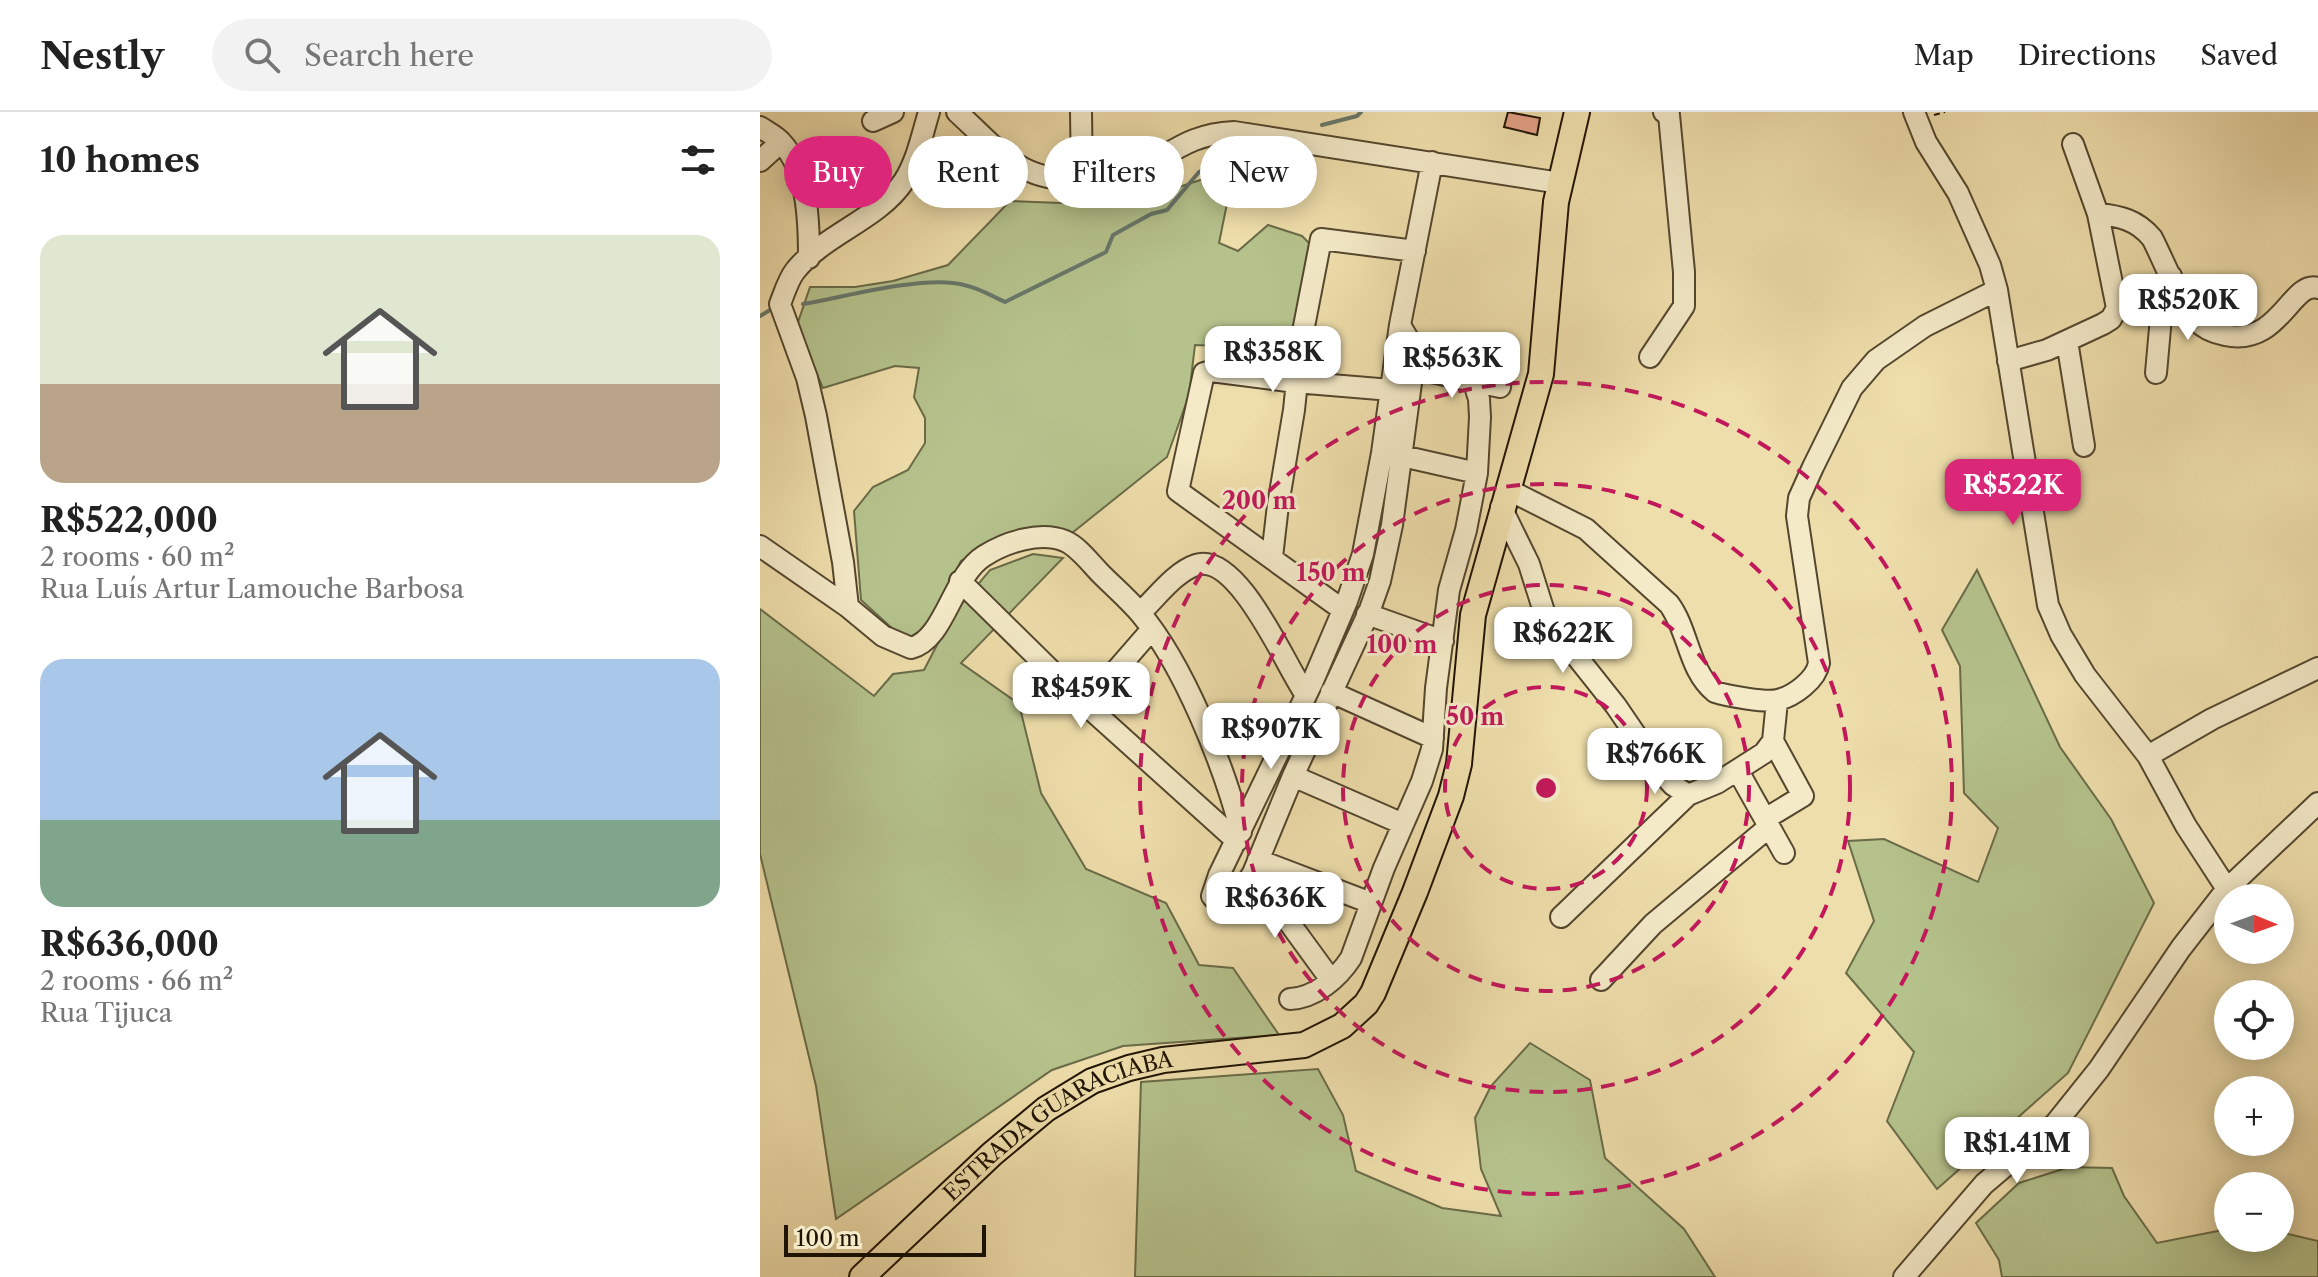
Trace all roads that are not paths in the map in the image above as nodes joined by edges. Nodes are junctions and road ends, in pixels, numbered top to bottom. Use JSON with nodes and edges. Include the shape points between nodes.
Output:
{"nodes":[{"id":1,"x":893,"y":112,"type":"edge"},
{"id":2,"x":929,"y":112,"type":"edge"},
{"id":3,"x":957,"y":112,"type":"edge"},
{"id":4,"x":1081,"y":112,"type":"edge"},
{"id":5,"x":1577,"y":112,"type":"edge"},
{"id":6,"x":1664,"y":112,"type":"edge"},
{"id":7,"x":1914,"y":112,"type":"edge"},
{"id":8,"x":873,"y":121,"type":"dead end"},
{"id":9,"x":761,"y":128,"type":"edge"},
{"id":10,"x":1081,"y":136,"type":"edge"},
{"id":11,"x":781,"y":142,"type":"junction"},
{"id":12,"x":1184,"y":144,"type":"edge"},
{"id":13,"x":2073,"y":144,"type":"dead end"},
{"id":14,"x":760,"y":161,"type":"edge"},
{"id":15,"x":1432,"y":162,"type":"junction"},
{"id":16,"x":1044,"y":178,"type":"edge"},
{"id":17,"x":1560,"y":183,"type":"junction"},
{"id":18,"x":2098,"y":214,"type":"junction"},
{"id":19,"x":1415,"y":251,"type":"junction"},
{"id":20,"x":809,"y":258,"type":"junction"},
{"id":21,"x":2171,"y":276,"type":"junction"},
{"id":22,"x":2318,"y":288,"type":"edge"},
{"id":23,"x":1997,"y":290,"type":"junction"},
{"id":24,"x":1400,"y":325,"type":"junction"},
{"id":25,"x":2067,"y":341,"type":"junction"},
{"id":26,"x":1650,"y":357,"type":"dead end"},
{"id":27,"x":2008,"y":361,"type":"junction"},
{"id":28,"x":1413,"y":368,"type":"junction"},
{"id":29,"x":2156,"y":373,"type":"dead end"},
{"id":30,"x":1295,"y":382,"type":"junction"},
{"id":31,"x":1474,"y":383,"type":"junction"},
{"id":32,"x":1500,"y":387,"type":"dead end"},
{"id":33,"x":1391,"y":390,"type":"junction"},
{"id":34,"x":2084,"y":446,"type":"dead end"},
{"id":35,"x":1402,"y":456,"type":"junction"},
{"id":36,"x":1477,"y":473,"type":"junction"},
{"id":37,"x":1504,"y":498,"type":"junction"},
{"id":38,"x":760,"y":546,"type":"edge"},
{"id":39,"x":1272,"y":557,"type":"junction"},
{"id":40,"x":960,"y":581,"type":"junction"},
{"id":41,"x":848,"y":607,"type":"junction"},
{"id":42,"x":1343,"y":610,"type":"junction"},
{"id":43,"x":1367,"y":614,"type":"junction"},
{"id":44,"x":1146,"y":621,"type":"junction"},
{"id":45,"x":1443,"y":641,"type":"junction"},
{"id":46,"x":2318,"y":668,"type":"edge"},
{"id":47,"x":1331,"y":692,"type":"junction"},
{"id":48,"x":1306,"y":695,"type":"junction"},
{"id":49,"x":1777,"y":701,"type":"junction"},
{"id":50,"x":1086,"y":705,"type":"junction"},
{"id":51,"x":1433,"y":738,"type":"junction"},
{"id":52,"x":1773,"y":741,"type":"junction"},
{"id":53,"x":2148,"y":756,"type":"junction"},
{"id":54,"x":1738,"y":771,"type":"junction"},
{"id":55,"x":1293,"y":776,"type":"junction"},
{"id":56,"x":1688,"y":795,"type":"junction"},
{"id":57,"x":2318,"y":803,"type":"edge"},
{"id":58,"x":1767,"y":823,"type":"junction"},
{"id":59,"x":1403,"y":824,"type":"junction"},
{"id":60,"x":1239,"y":837,"type":"junction"},
{"id":61,"x":1784,"y":853,"type":"dead end"},
{"id":62,"x":1256,"y":866,"type":"junction"},
{"id":63,"x":2224,"y":884,"type":"edge"},
{"id":64,"x":2232,"y":884,"type":"edge"},
{"id":65,"x":1371,"y":903,"type":"junction"},
{"id":66,"x":2214,"y":906,"type":"edge"},
{"id":67,"x":1561,"y":917,"type":"dead end"},
{"id":68,"x":1331,"y":980,"type":"junction"},
{"id":69,"x":1601,"y":980,"type":"dead end"},
{"id":70,"x":1290,"y":999,"type":"dead end"},
{"id":71,"x":862,"y":1277,"type":"edge"},
{"id":72,"x":1904,"y":1277,"type":"edge"}],
"edges":[{"from":1,"to":8,"type":"street"},
{"from":2,"to":20,"type":"street","via":[[903,182]]},
{"from":3,"to":16,"type":"street","via":[[1004,155]]},
{"from":4,"to":10,"type":"street"},
{"from":5,"to":17,"type":"main road","name":"ESTRADA GUARACIABA"},
{"from":6,"to":26,"type":"street","via":[[1669,115],[1684,306]]},
{"from":7,"to":23,"type":"street","via":[[1958,193]]},
{"from":9,"to":11,"type":"street"},
{"from":11,"to":14,"type":"street"},
{"from":11,"to":20,"type":"street","via":[[804,192]]},
{"from":12,"to":15,"type":"street","via":[[1210,133],[1234,132]]},
{"from":13,"to":18,"type":"street"},
{"from":15,"to":17,"type":"street"},
{"from":15,"to":19,"type":"street"},
{"from":17,"to":37,"type":"main road","name":"ESTRADA GUARACIABA","via":[[1541,374]]},
{"from":18,"to":21,"type":"street","via":[[2144,228]]},
{"from":18,"to":25,"type":"street","via":[[2117,308],[2111,319]]},
{"from":19,"to":24,"type":"street"},
{"from":19,"to":30,"type":"street","via":[[1321,239]]},
{"from":20,"to":41,"type":"street","via":[[795,271],[780,304],[816,416]]},
{"from":21,"to":22,"type":"street","via":[[2197,320],[2216,333],[2237,337],[2262,330],[2303,289]]},
{"from":21,"to":29,"type":"street"},
{"from":23,"to":27,"type":"street"},
{"from":23,"to":49,"type":"street","via":[[1952,310],[1895,346],[1852,388],[1799,498],[1818,672]]},
{"from":24,"to":28,"type":"street","via":[[1410,342]]},
{"from":24,"to":33,"type":"street"},
{"from":25,"to":27,"type":"street"},
{"from":25,"to":34,"type":"street"},
{"from":27,"to":53,"type":"street","via":[[2048,605],[2085,675]]},
{"from":28,"to":31,"type":"street"},
{"from":28,"to":35,"type":"street"},
{"from":30,"to":33,"type":"street"},
{"from":30,"to":39,"type":"street"},
{"from":30,"to":39,"type":"street","via":[[1204,373],[1178,491]]},
{"from":31,"to":32,"type":"street"},
{"from":31,"to":36,"type":"street","via":[[1480,417]]},
{"from":33,"to":42,"type":"street","via":[[1363,554]]},
{"from":35,"to":36,"type":"street"},
{"from":35,"to":43,"type":"street","via":[[1387,550]]},
{"from":36,"to":45,"type":"street","via":[[1449,590]]},
{"from":37,"to":49,"type":"street","via":[[1586,529],[1669,604],[1701,677],[1715,692]]},
{"from":37,"to":56,"type":"street","via":[[1546,618],[1661,772]]},
{"from":37,"to":71,"type":"main road","name":"ESTRADA GUARACIABA","via":[[1473,615],[1459,764],[1451,796],[1395,944],[1373,993],[1356,1014],[1328,1034],[1291,1048],[1163,1060],[1092,1081],[1046,1109],[992,1154]]},
{"from":38,"to":41,"type":"street"},
{"from":39,"to":42,"type":"street"},
{"from":40,"to":41,"type":"street","via":[[926,643],[911,648],[883,636]]},
{"from":40,"to":44,"type":"street","via":[[973,563],[1002,547],[1031,538],[1066,541]]},
{"from":40,"to":50,"type":"street"},
{"from":42,"to":48,"type":"street"},
{"from":43,"to":45,"type":"street"},
{"from":43,"to":47,"type":"street"},
{"from":44,"to":48,"type":"street","via":[[1182,573],[1196,565],[1219,567],[1245,593]]},
{"from":44,"to":50,"type":"street"},
{"from":44,"to":60,"type":"street","via":[[1185,683],[1233,802]]},
{"from":45,"to":51,"type":"street"},
{"from":46,"to":53,"type":"street"},
{"from":47,"to":51,"type":"street"},
{"from":47,"to":55,"type":"street"},
{"from":48,"to":60,"type":"street"},
{"from":49,"to":52,"type":"street"},
{"from":50,"to":60,"type":"street"},
{"from":51,"to":59,"type":"street","via":[[1428,765]]},
{"from":52,"to":54,"type":"street"},
{"from":52,"to":58,"type":"street","via":[[1803,796]]},
{"from":53,"to":63,"type":"street"},
{"from":54,"to":56,"type":"street"},
{"from":54,"to":58,"type":"street"},
{"from":55,"to":59,"type":"street"},
{"from":55,"to":62,"type":"street"},
{"from":56,"to":67,"type":"street"},
{"from":57,"to":64,"type":"street"},
{"from":58,"to":61,"type":"street"},
{"from":58,"to":69,"type":"street","via":[[1653,924]]},
{"from":59,"to":65,"type":"street"},
{"from":60,"to":62,"type":"street","via":[[1212,896],[1224,906],[1236,900]]},
{"from":62,"to":65,"type":"street"},
{"from":62,"to":68,"type":"street"},
{"from":65,"to":68,"type":"street","via":[[1351,958]]},
{"from":66,"to":72,"type":"street","via":[[2055,1124],[1984,1184]]},
{"from":68,"to":70,"type":"street","via":[[1310,996]]}]}
